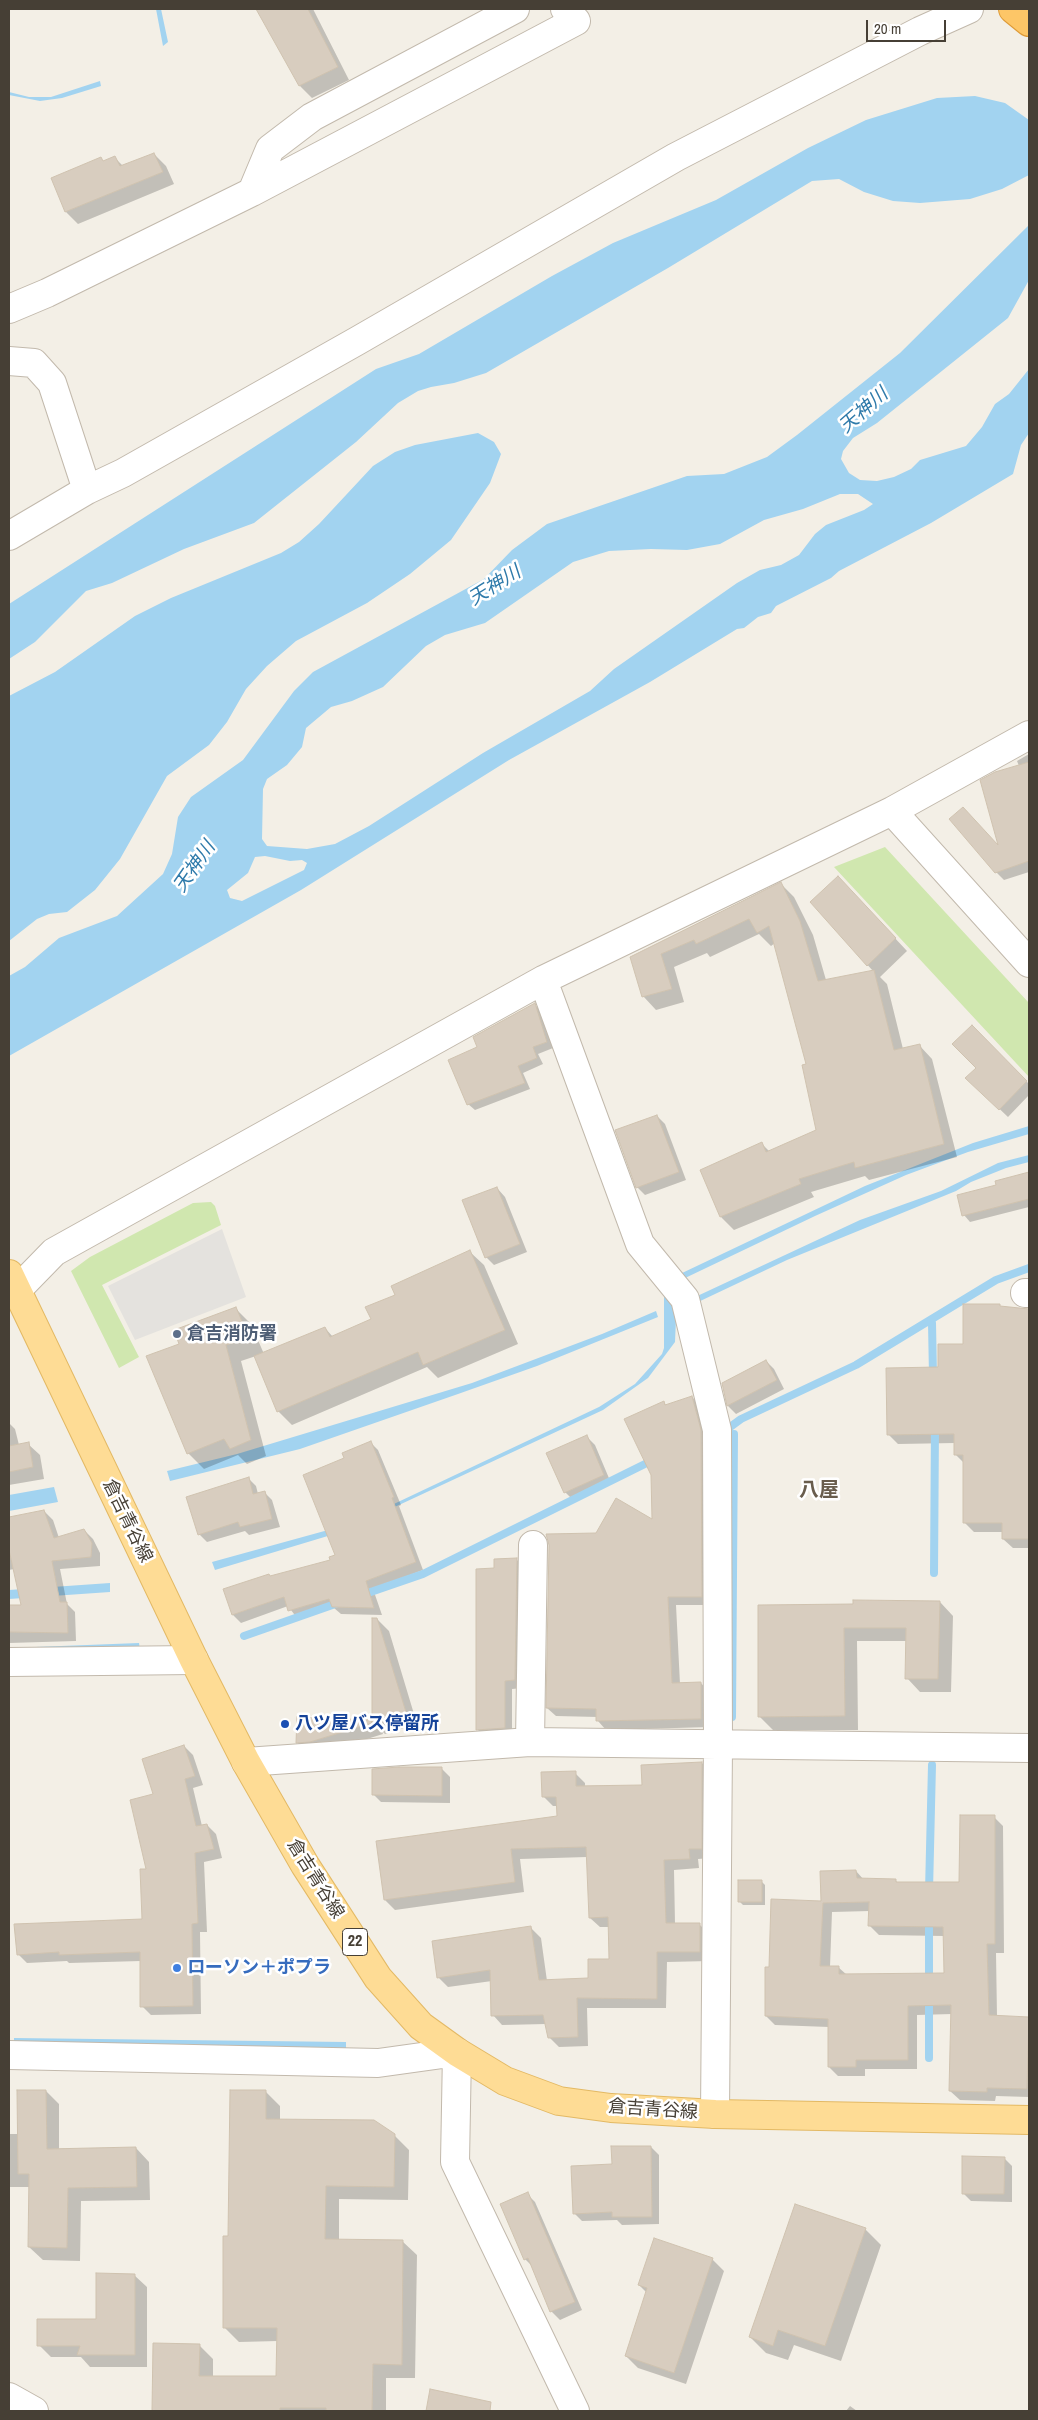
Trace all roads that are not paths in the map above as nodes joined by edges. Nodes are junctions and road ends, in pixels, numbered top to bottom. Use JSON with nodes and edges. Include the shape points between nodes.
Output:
{"nodes":[{"id":1,"x":515,"y":9,"type":"edge"},
{"id":2,"x":565,"y":9,"type":"edge"},
{"id":3,"x":969,"y":9,"type":"edge"},
{"id":4,"x":1013,"y":9,"type":"edge"},
{"id":5,"x":1029,"y":22,"type":"edge"},
{"id":6,"x":252,"y":192,"type":"junction"},
{"id":7,"x":9,"y":309,"type":"edge"},
{"id":8,"x":9,"y":361,"type":"edge"},
{"id":9,"x":87,"y":490,"type":"junction"},
{"id":10,"x":9,"y":536,"type":"edge"},
{"id":11,"x":1029,"y":735,"type":"edge"},
{"id":12,"x":892,"y":811,"type":"junction"},
{"id":13,"x":1029,"y":963,"type":"edge"},
{"id":14,"x":543,"y":980,"type":"junction"},
{"id":15,"x":11,"y":1286,"type":"edge"},
{"id":16,"x":533,"y":1545,"type":"dead end"},
{"id":17,"x":194,"y":1660,"type":"junction"},
{"id":18,"x":9,"y":1662,"type":"edge"},
{"id":19,"x":530,"y":1742,"type":"junction"},
{"id":20,"x":718,"y":1745,"type":"junction"},
{"id":21,"x":1029,"y":1748,"type":"edge"},
{"id":22,"x":246,"y":1762,"type":"junction"},
{"id":23,"x":457,"y":2052,"type":"junction"},
{"id":24,"x":9,"y":2055,"type":"edge"},
{"id":25,"x":715,"y":2114,"type":"junction"},
{"id":26,"x":1029,"y":2120,"type":"edge"},
{"id":27,"x":9,"y":2397,"type":"edge"},
{"id":28,"x":34,"y":2411,"type":"edge"},
{"id":29,"x":575,"y":2411,"type":"edge"}],
"edges":[{"from":1,"to":6,"type":"street","via":[[312,117],[270,149]]},
{"from":2,"to":6,"type":"street","via":[[576,21]]},
{"from":3,"to":9,"type":"street","via":[[676,157],[349,346],[124,473]]},
{"from":4,"to":5,"type":"highway"},
{"from":6,"to":7,"type":"street"},
{"from":8,"to":9,"type":"street","via":[[34,363],[52,383]]},
{"from":9,"to":10,"type":"street"},
{"from":11,"to":12,"type":"street"},
{"from":12,"to":13,"type":"street"},
{"from":12,"to":14,"type":"street"},
{"from":14,"to":15,"type":"street","via":[[54,1252]]},
{"from":14,"to":20,"type":"street","via":[[640,1244],[685,1299],[717,1430]]},
{"from":15,"to":17,"type":"main road","name":"倉吉青谷線","number":"22"},
{"from":16,"to":19,"type":"street"},
{"from":17,"to":18,"type":"street"},
{"from":17,"to":22,"type":"main road","name":"倉吉青谷線","number":"22"},
{"from":19,"to":20,"type":"street"},
{"from":19,"to":22,"type":"street"},
{"from":20,"to":21,"type":"street"},
{"from":20,"to":25,"type":"street"},
{"from":22,"to":23,"type":"main road","name":"倉吉青谷線","number":"22","via":[[305,1865],[378,1978],[421,2026]]},
{"from":23,"to":24,"type":"street","via":[[378,2063]]},
{"from":23,"to":25,"type":"main road","name":"倉吉青谷線","number":"22","via":[[504,2081],[559,2100],[611,2108]]},
{"from":23,"to":29,"type":"street","via":[[455,2162]]},
{"from":25,"to":26,"type":"main road","name":"倉吉青谷線","number":"22"},
{"from":27,"to":28,"type":"street"}]}
